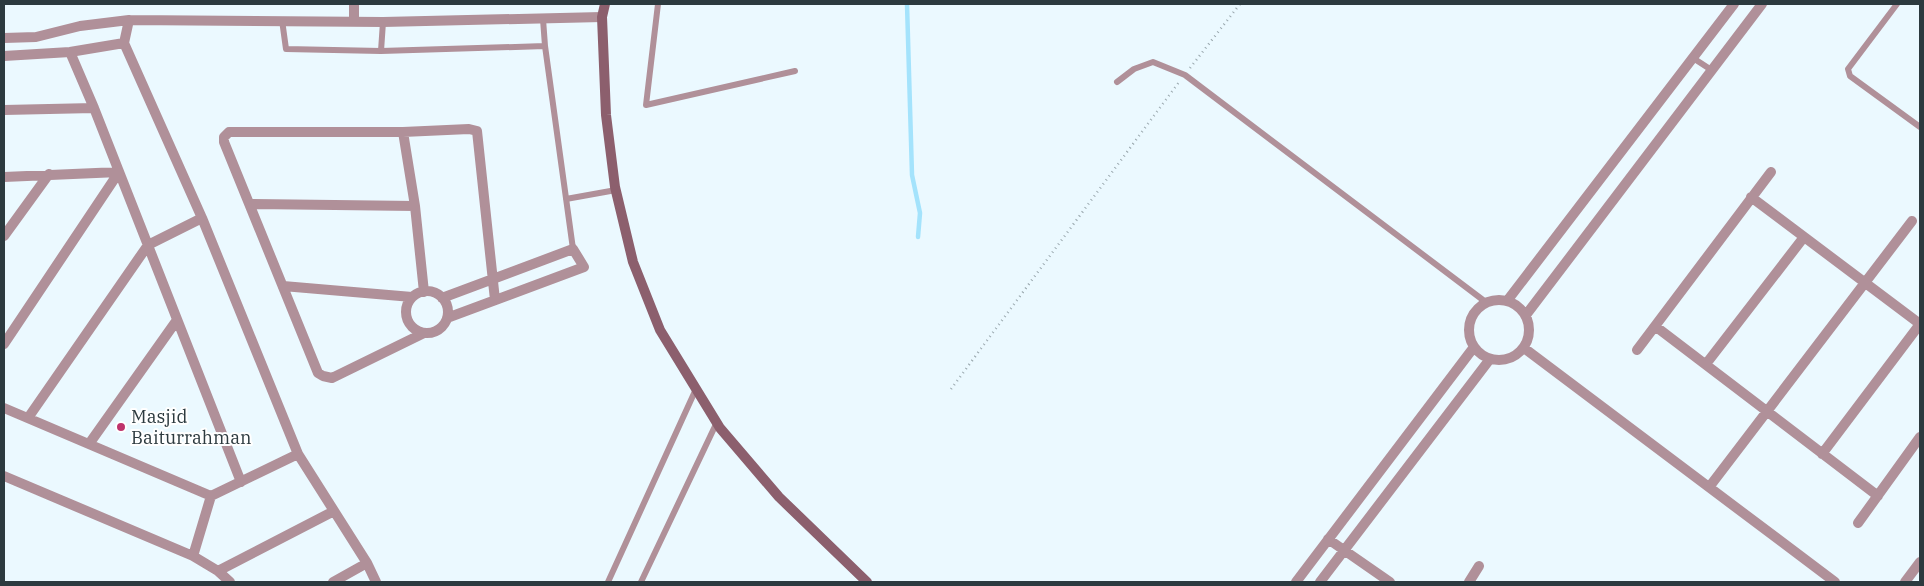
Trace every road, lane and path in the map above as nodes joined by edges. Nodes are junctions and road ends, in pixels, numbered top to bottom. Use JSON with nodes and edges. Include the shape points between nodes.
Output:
{"nodes":[{"id":1,"x":354,"y":4,"type":"edge"},
{"id":2,"x":605,"y":4,"type":"edge"},
{"id":3,"x":658,"y":4,"type":"edge"},
{"id":4,"x":1240,"y":4,"type":"edge"},
{"id":5,"x":1734,"y":4,"type":"edge"},
{"id":6,"x":1762,"y":4,"type":"edge"},
{"id":7,"x":1897,"y":4,"type":"edge"},
{"id":8,"x":602,"y":18,"type":"junction"},
{"id":9,"x":543,"y":19,"type":"junction"},
{"id":10,"x":129,"y":20,"type":"junction"},
{"id":11,"x":282,"y":20,"type":"junction"},
{"id":12,"x":354,"y":21,"type":"junction"},
{"id":13,"x":383,"y":22,"type":"junction"},
{"id":14,"x":4,"y":38,"type":"edge"},
{"id":15,"x":124,"y":43,"type":"junction"},
{"id":16,"x":545,"y":46,"type":"junction"},
{"id":17,"x":381,"y":51,"type":"junction"},
{"id":18,"x":70,"y":52,"type":"junction"},
{"id":19,"x":4,"y":56,"type":"edge"},
{"id":20,"x":1693,"y":58,"type":"junction"},
{"id":21,"x":796,"y":71,"type":"dead end"},
{"id":22,"x":1713,"y":71,"type":"junction"},
{"id":23,"x":1185,"y":75,"type":"junction"},
{"id":24,"x":1117,"y":82,"type":"dead end"},
{"id":25,"x":94,"y":108,"type":"junction"},
{"id":26,"x":4,"y":110,"type":"edge"},
{"id":27,"x":1920,"y":127,"type":"edge"},
{"id":28,"x":403,"y":132,"type":"junction"},
{"id":29,"x":119,"y":172,"type":"junction"},
{"id":30,"x":1771,"y":172,"type":"dead end"},
{"id":31,"x":49,"y":174,"type":"junction"},
{"id":32,"x":4,"y":177,"type":"edge"},
{"id":33,"x":616,"y":190,"type":"junction"},
{"id":34,"x":1751,"y":197,"type":"junction"},
{"id":35,"x":566,"y":199,"type":"junction"},
{"id":36,"x":251,"y":204,"type":"junction"},
{"id":37,"x":415,"y":206,"type":"junction"},
{"id":38,"x":202,"y":218,"type":"junction"},
{"id":39,"x":1912,"y":220,"type":"dead end"},
{"id":40,"x":4,"y":236,"type":"edge"},
{"id":41,"x":1804,"y":237,"type":"junction"},
{"id":42,"x":148,"y":245,"type":"junction"},
{"id":43,"x":573,"y":249,"type":"junction"},
{"id":44,"x":493,"y":278,"type":"junction"},
{"id":45,"x":1864,"y":282,"type":"junction"},
{"id":46,"x":283,"y":286,"type":"junction"},
{"id":47,"x":424,"y":292,"type":"junction"},
{"id":48,"x":412,"y":297,"type":"junction"},
{"id":49,"x":442,"y":298,"type":"junction"},
{"id":50,"x":495,"y":300,"type":"junction"},
{"id":51,"x":1507,"y":301,"type":"junction"},
{"id":52,"x":1487,"y":303,"type":"junction"},
{"id":53,"x":1526,"y":315,"type":"junction"},
{"id":54,"x":447,"y":318,"type":"junction"},
{"id":55,"x":177,"y":320,"type":"junction"},
{"id":56,"x":1920,"y":324,"type":"edge"},
{"id":57,"x":1656,"y":326,"type":"junction"},
{"id":58,"x":424,"y":333,"type":"junction"},
{"id":59,"x":4,"y":344,"type":"edge"},
{"id":60,"x":1474,"y":347,"type":"junction"},
{"id":61,"x":1524,"y":348,"type":"junction"},
{"id":62,"x":1637,"y":350,"type":"dead end"},
{"id":63,"x":1490,"y":359,"type":"junction"},
{"id":64,"x":1706,"y":364,"type":"junction"},
{"id":65,"x":696,"y":389,"type":"junction"},
{"id":66,"x":952,"y":389,"type":"dead end"},
{"id":67,"x":4,"y":408,"type":"edge"},
{"id":68,"x":1767,"y":411,"type":"junction"},
{"id":69,"x":28,"y":418,"type":"junction"},
{"id":70,"x":717,"y":422,"type":"junction"},
{"id":71,"x":1920,"y":437,"type":"edge"},
{"id":72,"x":88,"y":444,"type":"junction"},
{"id":73,"x":298,"y":454,"type":"junction"},
{"id":74,"x":1822,"y":454,"type":"junction"},
{"id":75,"x":4,"y":476,"type":"edge"},
{"id":76,"x":241,"y":482,"type":"junction"},
{"id":77,"x":1710,"y":486,"type":"junction"},
{"id":78,"x":211,"y":496,"type":"junction"},
{"id":79,"x":1878,"y":496,"type":"junction"},
{"id":80,"x":334,"y":511,"type":"junction"},
{"id":81,"x":1858,"y":523,"type":"dead end"},
{"id":82,"x":1328,"y":539,"type":"junction"},
{"id":83,"x":1345,"y":550,"type":"junction"},
{"id":84,"x":193,"y":556,"type":"junction"},
{"id":85,"x":1920,"y":562,"type":"edge"},
{"id":86,"x":367,"y":563,"type":"junction"},
{"id":87,"x":1479,"y":566,"type":"dead end"},
{"id":88,"x":218,"y":571,"type":"junction"},
{"id":89,"x":230,"y":582,"type":"edge"},
{"id":90,"x":333,"y":582,"type":"edge"},
{"id":91,"x":376,"y":582,"type":"edge"},
{"id":92,"x":608,"y":582,"type":"edge"},
{"id":93,"x":641,"y":582,"type":"edge"},
{"id":94,"x":867,"y":582,"type":"edge"},
{"id":95,"x":1296,"y":582,"type":"edge"},
{"id":96,"x":1320,"y":582,"type":"edge"},
{"id":97,"x":1390,"y":582,"type":"edge"},
{"id":98,"x":1469,"y":582,"type":"edge"},
{"id":99,"x":1835,"y":582,"type":"edge"},
{"id":100,"x":1905,"y":582,"type":"edge"}],
"edges":[{"from":1,"to":12,"type":"street"},
{"from":2,"to":8,"type":"main road"},
{"from":3,"to":21,"type":"lane","via":[[646,106]]},
{"from":4,"to":23,"type":"path"},
{"from":5,"to":20,"type":"street"},
{"from":6,"to":22,"type":"street"},
{"from":7,"to":27,"type":"lane","via":[[1848,68],[1848,73]]},
{"from":8,"to":9,"type":"street"},
{"from":8,"to":33,"type":"main road","via":[[606,115]]},
{"from":9,"to":13,"type":"street"},
{"from":9,"to":16,"type":"lane"},
{"from":10,"to":11,"type":"street"},
{"from":10,"to":14,"type":"street","via":[[80,26],[36,37]]},
{"from":10,"to":15,"type":"street"},
{"from":11,"to":12,"type":"street"},
{"from":11,"to":17,"type":"lane","via":[[286,50]]},
{"from":12,"to":13,"type":"street"},
{"from":13,"to":17,"type":"lane"},
{"from":15,"to":18,"type":"street"},
{"from":15,"to":38,"type":"street"},
{"from":16,"to":17,"type":"lane"},
{"from":16,"to":35,"type":"lane"},
{"from":18,"to":19,"type":"street"},
{"from":18,"to":25,"type":"street"},
{"from":20,"to":22,"type":"lane"},
{"from":20,"to":51,"type":"street"},
{"from":22,"to":53,"type":"street"},
{"from":23,"to":24,"type":"lane","via":[[1153,62],[1134,69]]},
{"from":23,"to":52,"type":"lane"},
{"from":23,"to":66,"type":"path"},
{"from":25,"to":26,"type":"street"},
{"from":25,"to":29,"type":"street"},
{"from":28,"to":36,"type":"street","via":[[230,132],[224,137],[224,142]]},
{"from":28,"to":37,"type":"street"},
{"from":28,"to":44,"type":"street","via":[[477,131]]},
{"from":29,"to":31,"type":"street"},
{"from":29,"to":42,"type":"street"},
{"from":29,"to":59,"type":"street"},
{"from":30,"to":34,"type":"street"},
{"from":31,"to":32,"type":"street"},
{"from":31,"to":40,"type":"street"},
{"from":33,"to":35,"type":"lane"},
{"from":33,"to":65,"type":"main road","via":[[633,262],[660,330]]},
{"from":34,"to":41,"type":"street"},
{"from":34,"to":57,"type":"street"},
{"from":35,"to":43,"type":"lane"},
{"from":36,"to":37,"type":"street"},
{"from":36,"to":46,"type":"street"},
{"from":37,"to":47,"type":"street"},
{"from":38,"to":42,"type":"street"},
{"from":38,"to":73,"type":"street"},
{"from":39,"to":45,"type":"street"},
{"from":41,"to":45,"type":"street"},
{"from":41,"to":64,"type":"street"},
{"from":42,"to":55,"type":"street"},
{"from":42,"to":69,"type":"street"},
{"from":43,"to":44,"type":"street"},
{"from":43,"to":50,"type":"street","via":[[584,267]]},
{"from":44,"to":49,"type":"street"},
{"from":44,"to":50,"type":"street"},
{"from":45,"to":56,"type":"street"},
{"from":45,"to":68,"type":"street"},
{"from":46,"to":48,"type":"street"},
{"from":46,"to":58,"type":"street","via":[[318,373],[323,376],[332,378]]},
{"from":47,"to":48,"type":"street"},
{"from":47,"to":49,"type":"street"},
{"from":48,"to":58,"type":"street","via":[[406,309],[408,322]]},
{"from":49,"to":54,"type":"street"},
{"from":50,"to":54,"type":"street"},
{"from":51,"to":52,"type":"street"},
{"from":51,"to":53,"type":"street"},
{"from":52,"to":60,"type":"street","via":[[1475,313],[1469,327]]},
{"from":53,"to":61,"type":"street","via":[[1529,332]]},
{"from":54,"to":58,"type":"street","via":[[438,330]]},
{"from":55,"to":72,"type":"street"},
{"from":55,"to":76,"type":"street"},
{"from":56,"to":74,"type":"street"},
{"from":57,"to":62,"type":"street"},
{"from":57,"to":64,"type":"street"},
{"from":60,"to":63,"type":"street"},
{"from":60,"to":82,"type":"street"},
{"from":61,"to":63,"type":"street","via":[[1512,358]]},
{"from":61,"to":77,"type":"street"},
{"from":63,"to":83,"type":"street"},
{"from":64,"to":68,"type":"street"},
{"from":65,"to":70,"type":"main road"},
{"from":65,"to":92,"type":"lane"},
{"from":67,"to":69,"type":"street"},
{"from":68,"to":74,"type":"street"},
{"from":68,"to":77,"type":"street"},
{"from":69,"to":72,"type":"street"},
{"from":70,"to":93,"type":"lane"},
{"from":70,"to":94,"type":"main road","via":[[780,497]]},
{"from":71,"to":79,"type":"street"},
{"from":72,"to":78,"type":"street"},
{"from":73,"to":76,"type":"street"},
{"from":73,"to":80,"type":"street"},
{"from":74,"to":79,"type":"street"},
{"from":75,"to":84,"type":"street"},
{"from":76,"to":78,"type":"street"},
{"from":77,"to":99,"type":"street"},
{"from":78,"to":84,"type":"street"},
{"from":79,"to":81,"type":"street"},
{"from":80,"to":86,"type":"street"},
{"from":80,"to":88,"type":"street"},
{"from":82,"to":83,"type":"street"},
{"from":82,"to":95,"type":"street"},
{"from":83,"to":96,"type":"street"},
{"from":83,"to":97,"type":"street"},
{"from":84,"to":88,"type":"street"},
{"from":85,"to":100,"type":"street"},
{"from":86,"to":90,"type":"street"},
{"from":86,"to":91,"type":"street"},
{"from":87,"to":98,"type":"street"},
{"from":88,"to":89,"type":"street"}]}
